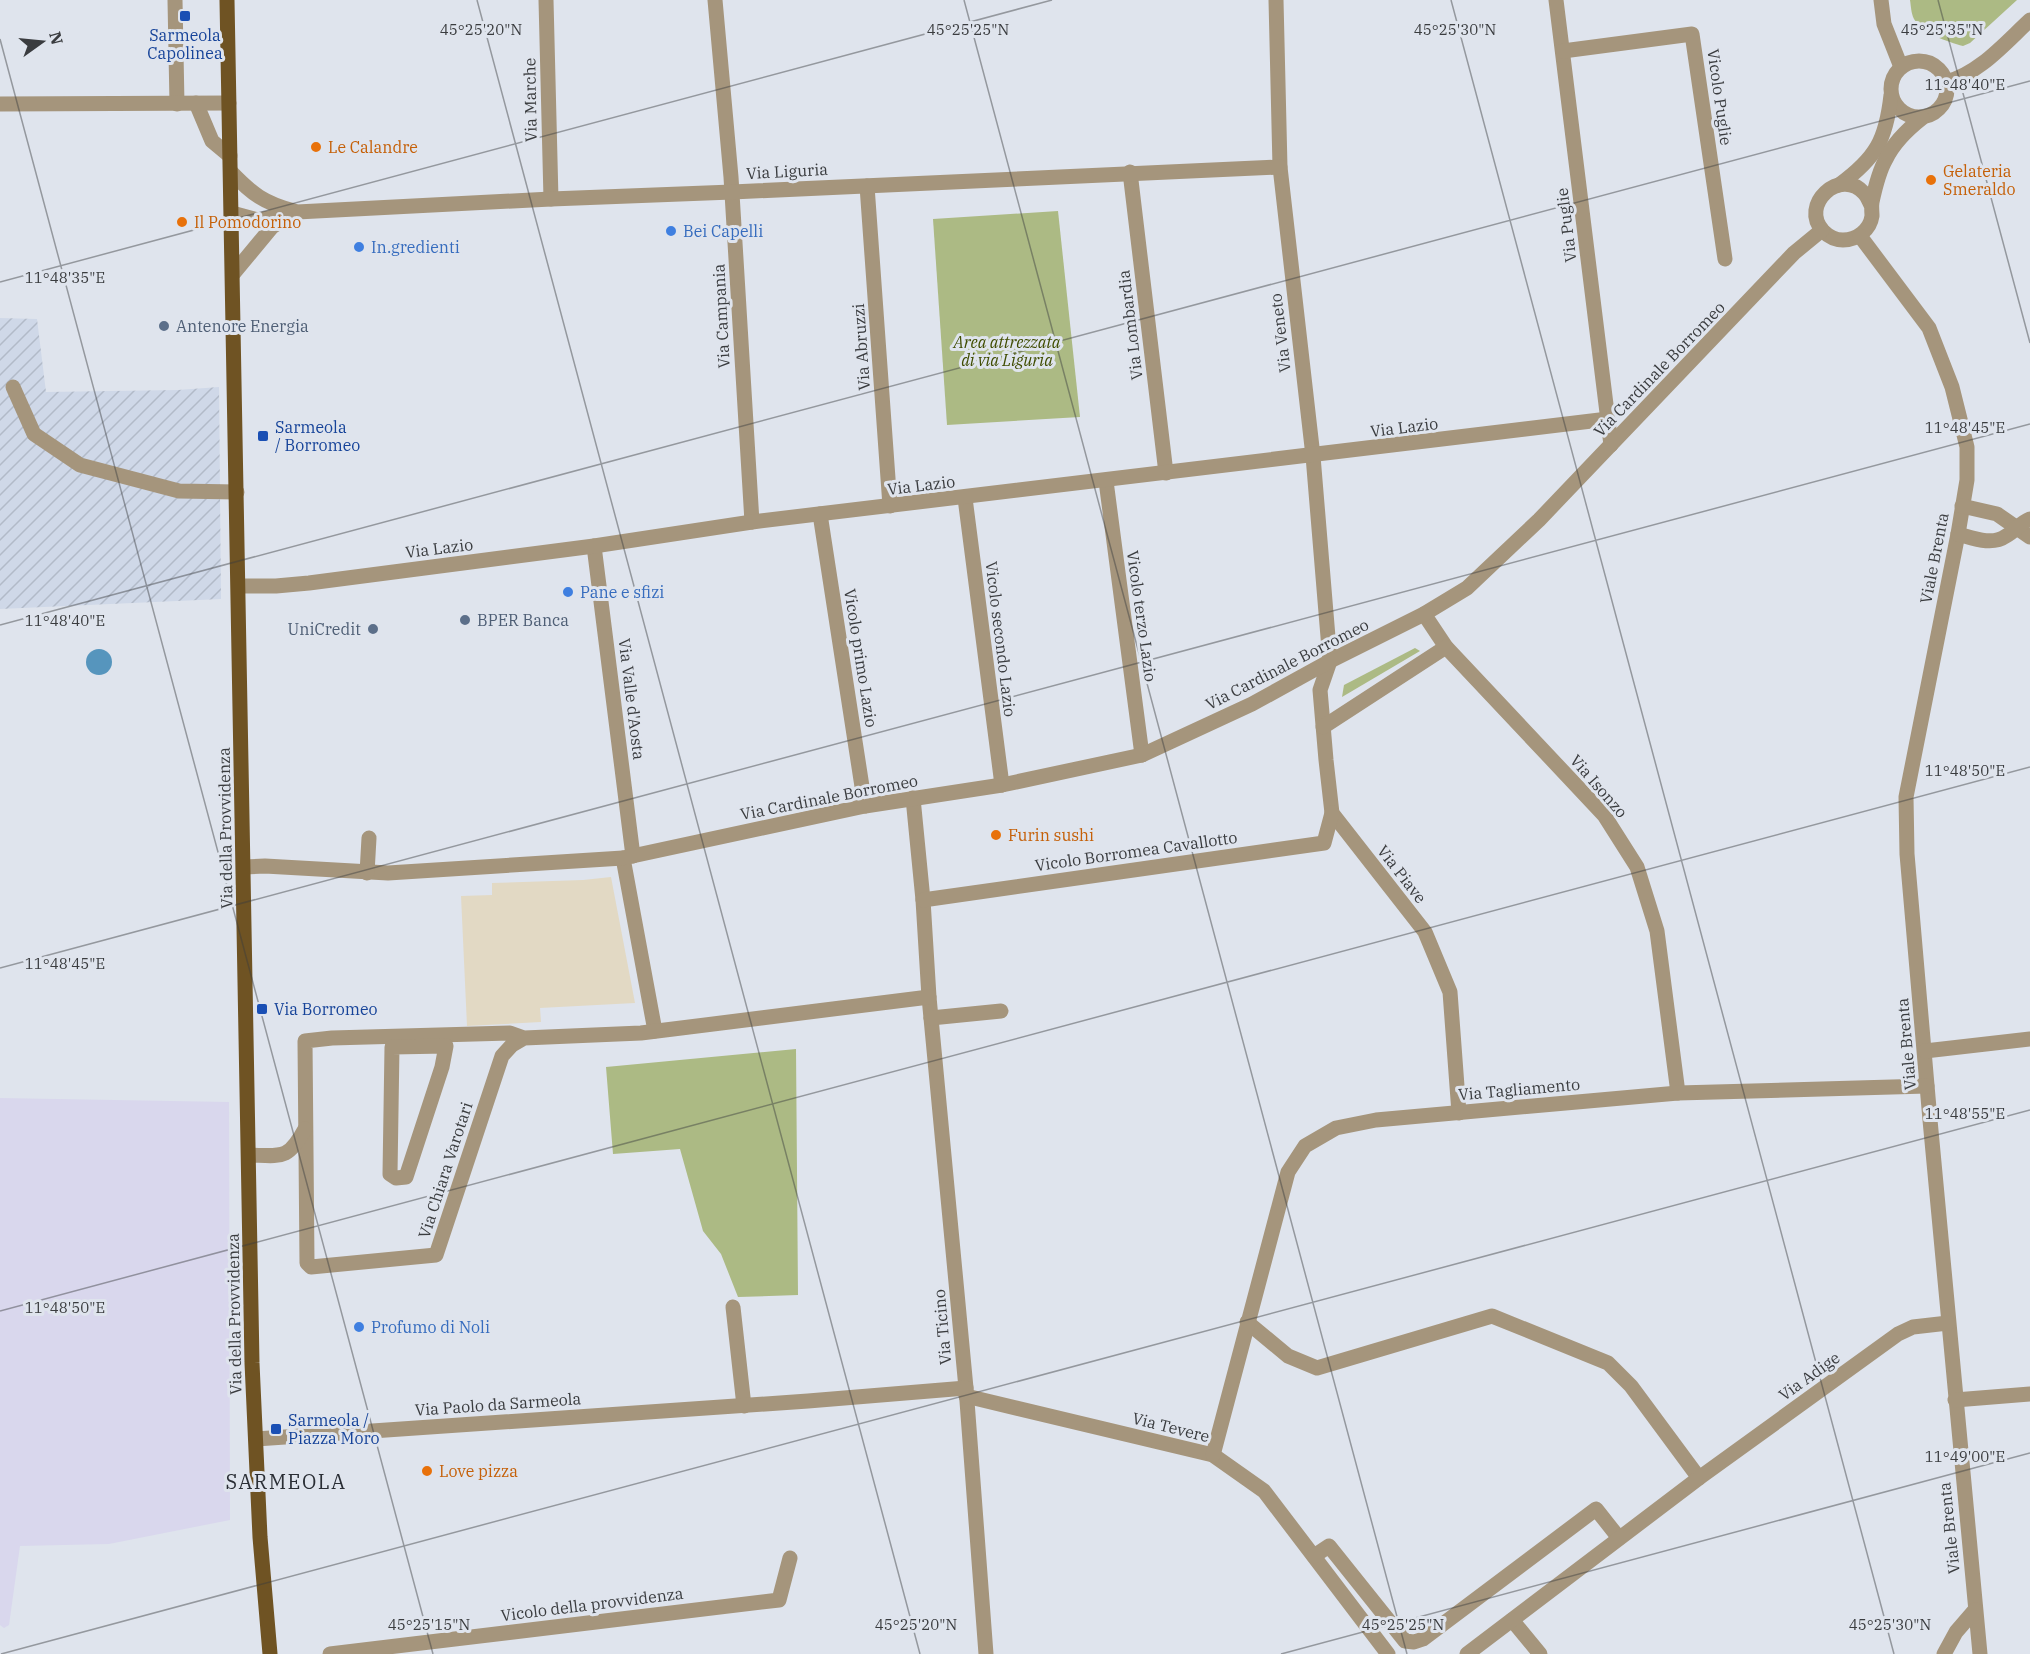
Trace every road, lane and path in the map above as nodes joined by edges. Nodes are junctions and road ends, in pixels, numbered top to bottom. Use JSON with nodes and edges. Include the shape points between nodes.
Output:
{"nodes":[{"id":1,"x":176,"y":0,"type":"edge"},
{"id":2,"x":227,"y":0,"type":"edge"},
{"id":3,"x":546,"y":0,"type":"edge"},
{"id":4,"x":715,"y":0,"type":"edge"},
{"id":5,"x":1276,"y":0,"type":"edge"},
{"id":6,"x":1556,"y":0,"type":"edge"},
{"id":7,"x":1881,"y":0,"type":"edge"},
{"id":8,"x":2030,"y":20,"type":"edge"},
{"id":9,"x":1563,"y":51,"type":"junction"},
{"id":10,"x":1901,"y":67,"type":"junction"},
{"id":11,"x":1946,"y":82,"type":"junction"},
{"id":12,"x":1891,"y":95,"type":"junction"},
{"id":13,"x":230,"y":103,"type":"junction"},
{"id":14,"x":0,"y":104,"type":"edge"},
{"id":15,"x":177,"y":104,"type":"junction"},
{"id":16,"x":198,"y":107,"type":"junction"},
{"id":17,"x":1922,"y":118,"type":"junction"},
{"id":18,"x":230,"y":164,"type":"junction"},
{"id":19,"x":1280,"y":167,"type":"junction"},
{"id":20,"x":1130,"y":172,"type":"junction"},
{"id":21,"x":1839,"y":185,"type":"junction"},
{"id":22,"x":867,"y":186,"type":"junction"},
{"id":23,"x":732,"y":192,"type":"junction"},
{"id":24,"x":551,"y":199,"type":"junction"},
{"id":25,"x":1871,"y":205,"type":"junction"},
{"id":26,"x":297,"y":212,"type":"junction"},
{"id":27,"x":232,"y":213,"type":"junction"},
{"id":28,"x":1822,"y":230,"type":"junction"},
{"id":29,"x":1860,"y":236,"type":"junction"},
{"id":30,"x":1725,"y":259,"type":"dead end"},
{"id":31,"x":233,"y":274,"type":"junction"},
{"id":32,"x":13,"y":387,"type":"dead end"},
{"id":33,"x":1608,"y":419,"type":"junction"},
{"id":34,"x":1611,"y":445,"type":"junction"},
{"id":35,"x":1312,"y":456,"type":"junction"},
{"id":36,"x":1166,"y":473,"type":"junction"},
{"id":37,"x":1106,"y":481,"type":"junction"},
{"id":38,"x":237,"y":492,"type":"junction"},
{"id":39,"x":965,"y":498,"type":"junction"},
{"id":40,"x":890,"y":506,"type":"junction"},
{"id":41,"x":1962,"y":506,"type":"junction"},
{"id":42,"x":820,"y":514,"type":"junction"},
{"id":43,"x":752,"y":522,"type":"junction"},
{"id":44,"x":2024,"y":523,"type":"edge"},
{"id":45,"x":1958,"y":534,"type":"junction"},
{"id":46,"x":2030,"y":537,"type":"edge"},
{"id":47,"x":594,"y":546,"type":"junction"},
{"id":48,"x":239,"y":586,"type":"junction"},
{"id":49,"x":1424,"y":614,"type":"junction"},
{"id":50,"x":1446,"y":647,"type":"junction"},
{"id":51,"x":1330,"y":660,"type":"junction"},
{"id":52,"x":1323,"y":727,"type":"junction"},
{"id":53,"x":1142,"y":755,"type":"junction"},
{"id":54,"x":1002,"y":785,"type":"junction"},
{"id":55,"x":914,"y":798,"type":"junction"},
{"id":56,"x":865,"y":806,"type":"junction"},
{"id":57,"x":1332,"y":813,"type":"junction"},
{"id":58,"x":369,"y":838,"type":"dead end"},
{"id":59,"x":628,"y":857,"type":"junction"},
{"id":60,"x":244,"y":867,"type":"junction"},
{"id":61,"x":367,"y":873,"type":"junction"},
{"id":62,"x":923,"y":900,"type":"junction"},
{"id":63,"x":929,"y":997,"type":"junction"},
{"id":64,"x":1001,"y":1011,"type":"dead end"},
{"id":65,"x":931,"y":1018,"type":"junction"},
{"id":66,"x":655,"y":1031,"type":"junction"},
{"id":67,"x":482,"y":1034,"type":"junction"},
{"id":68,"x":524,"y":1038,"type":"junction"},
{"id":69,"x":2030,"y":1039,"type":"edge"},
{"id":70,"x":392,"y":1047,"type":"joint"},
{"id":71,"x":1925,"y":1051,"type":"junction"},
{"id":72,"x":502,"y":1056,"type":"junction"},
{"id":73,"x":1927,"y":1086,"type":"junction"},
{"id":74,"x":1678,"y":1093,"type":"junction"},
{"id":75,"x":1459,"y":1113,"type":"junction"},
{"id":76,"x":306,"y":1126,"type":"junction"},
{"id":77,"x":249,"y":1155,"type":"junction"},
{"id":78,"x":284,"y":1155,"type":"junction"},
{"id":79,"x":307,"y":1171,"type":"junction"},
{"id":80,"x":733,"y":1307,"type":"dead end"},
{"id":81,"x":1247,"y":1322,"type":"junction"},
{"id":82,"x":1948,"y":1323,"type":"junction"},
{"id":83,"x":966,"y":1392,"type":"junction"},
{"id":84,"x":2030,"y":1394,"type":"edge"},
{"id":85,"x":1955,"y":1400,"type":"junction"},
{"id":86,"x":744,"y":1406,"type":"junction"},
{"id":87,"x":256,"y":1439,"type":"junction"},
{"id":88,"x":1213,"y":1455,"type":"junction"},
{"id":89,"x":1699,"y":1478,"type":"junction"},
{"id":90,"x":1619,"y":1538,"type":"junction"},
{"id":91,"x":1314,"y":1556,"type":"junction"},
{"id":92,"x":789,"y":1558,"type":"dead end"},
{"id":93,"x":1975,"y":1610,"type":"junction"},
{"id":94,"x":1512,"y":1620,"type":"junction"},
{"id":95,"x":270,"y":1654,"type":"edge"},
{"id":96,"x":330,"y":1654,"type":"edge"},
{"id":97,"x":986,"y":1654,"type":"edge"},
{"id":98,"x":1388,"y":1654,"type":"edge"},
{"id":99,"x":1467,"y":1654,"type":"edge"},
{"id":100,"x":1539,"y":1654,"type":"edge"},
{"id":101,"x":1944,"y":1654,"type":"edge"},
{"id":102,"x":1980,"y":1654,"type":"edge"}],
"edges":[{"from":1,"to":15,"type":"street"},
{"from":2,"to":13,"type":"main road","name":"Via della Provvidenza"},
{"from":3,"to":24,"type":"street","name":"Via Marche"},
{"from":4,"to":23,"type":"street","name":"Via Campania"},
{"from":5,"to":19,"type":"street","name":"Via Veneto"},
{"from":6,"to":9,"type":"street","name":"Via Puglie"},
{"from":7,"to":10,"type":"street","via":[[1884,24]]},
{"from":8,"to":11,"type":"street","via":[[1988,58],[1958,79]]},
{"from":9,"to":30,"type":"street","name":"Vicolo Puglie","via":[[1692,34]]},
{"from":9,"to":33,"type":"street","name":"Via Puglie"},
{"from":10,"to":11,"type":"street","via":[[1928,62]]},
{"from":10,"to":12,"type":"street","via":[[1892,80]]},
{"from":11,"to":17,"type":"street","via":[[1947,94],[1942,105]]},
{"from":12,"to":17,"type":"street","via":[[1897,108],[1908,116]]},
{"from":12,"to":21,"type":"street","via":[[1888,122],[1876,152]]},
{"from":13,"to":16,"type":"street"},
{"from":13,"to":18,"type":"main road","name":"Via della Provvidenza"},
{"from":14,"to":15,"type":"street"},
{"from":15,"to":16,"type":"street"},
{"from":16,"to":18,"type":"street","name":"Via Liguria","via":[[212,141]]},
{"from":17,"to":25,"type":"street","via":[[1903,133],[1886,159]]},
{"from":18,"to":26,"type":"street","name":"Via Liguria","via":[[250,193]]},
{"from":18,"to":27,"type":"main road","name":"Via della Provvidenza"},
{"from":19,"to":20,"type":"street","name":"Via Liguria"},
{"from":19,"to":35,"type":"street","name":"Via Veneto"},
{"from":20,"to":22,"type":"street","name":"Via Liguria"},
{"from":20,"to":36,"type":"street","name":"Via Lombardia"},
{"from":21,"to":25,"type":"street","via":[[1853,186],[1864,193]]},
{"from":21,"to":28,"type":"street","via":[[1820,198],[1816,214]]},
{"from":22,"to":23,"type":"street","name":"Via Liguria"},
{"from":22,"to":40,"type":"street","name":"Via Abruzzi"},
{"from":23,"to":24,"type":"street","name":"Via Liguria"},
{"from":23,"to":43,"type":"street","name":"Via Campania"},
{"from":24,"to":26,"type":"street","name":"Via Liguria"},
{"from":25,"to":29,"type":"street","via":[[1872,216]]},
{"from":26,"to":27,"type":"street","name":"Via Liguria","via":[[258,220]]},
{"from":26,"to":31,"type":"street","name":"Via Liguria","via":[[272,227]]},
{"from":27,"to":31,"type":"main road","name":"Via della Provvidenza"},
{"from":28,"to":29,"type":"street","via":[[1840,240]]},
{"from":28,"to":34,"type":"street","name":"Via Cardinale Borromeo","via":[[1794,253]]},
{"from":29,"to":41,"type":"street","name":"Viale Brenta","via":[[1929,328],[1952,387],[1967,447]]},
{"from":31,"to":38,"type":"main road","name":"Via della Provvidenza"},
{"from":32,"to":38,"type":"street","via":[[34,434],[80,465],[179,491]]},
{"from":33,"to":34,"type":"street","name":"Via Puglie"},
{"from":33,"to":35,"type":"street","name":"Via Lazio"},
{"from":34,"to":49,"type":"street","name":"Via Cardinale Borromeo","via":[[1467,588]]},
{"from":35,"to":36,"type":"street","name":"Via Lazio"},
{"from":35,"to":51,"type":"street","name":"Via Veneto"},
{"from":36,"to":37,"type":"street","name":"Via Lazio"},
{"from":37,"to":39,"type":"street","name":"Via Lazio"},
{"from":37,"to":53,"type":"street","name":"Vicolo terzo Lazio"},
{"from":38,"to":48,"type":"main road","name":"Via della Provvidenza"},
{"from":39,"to":40,"type":"street","name":"Via Lazio"},
{"from":39,"to":54,"type":"street","name":"Vicolo secondo Lazio"},
{"from":40,"to":42,"type":"street","name":"Via Lazio"},
{"from":41,"to":44,"type":"street","name":"Viale Brenta"},
{"from":41,"to":45,"type":"street","name":"Viale Brenta"},
{"from":42,"to":43,"type":"street","name":"Via Lazio"},
{"from":42,"to":56,"type":"street","name":"Vicolo primo Lazio"},
{"from":43,"to":47,"type":"street","name":"Via Lazio"},
{"from":44,"to":45,"type":"street","via":[[2004,538],[1990,541]]},
{"from":44,"to":46,"type":"street","name":"Viale Brenta"},
{"from":45,"to":71,"type":"street","name":"Viale Brenta","via":[[1906,797],[1907,854]]},
{"from":47,"to":48,"type":"street","name":"Via Lazio","via":[[309,583]]},
{"from":47,"to":59,"type":"street","name":"Via Valle d'Aosta"},
{"from":48,"to":60,"type":"main road","name":"Via della Provvidenza"},
{"from":49,"to":50,"type":"street","name":"Via Isonzo"},
{"from":49,"to":51,"type":"street","name":"Via Cardinale Borromeo"},
{"from":50,"to":52,"type":"street"},
{"from":50,"to":74,"type":"street","name":"Via Isonzo","via":[[1605,815],[1637,867],[1657,931]]},
{"from":51,"to":52,"type":"street","via":[[1320,690]]},
{"from":51,"to":53,"type":"street","name":"Via Cardinale Borromeo","via":[[1252,704]]},
{"from":52,"to":57,"type":"street"},
{"from":53,"to":54,"type":"street","name":"Via Cardinale Borromeo"},
{"from":54,"to":55,"type":"street","name":"Via Cardinale Borromeo"},
{"from":55,"to":56,"type":"street","name":"Via Cardinale Borromeo"},
{"from":55,"to":62,"type":"street","name":"Via Ticino"},
{"from":56,"to":59,"type":"street","name":"Via Cardinale Borromeo"},
{"from":57,"to":62,"type":"street","name":"Vicolo Borromea Cavallotto","via":[[1324,843]]},
{"from":57,"to":75,"type":"street","name":"Via Piave","via":[[1425,932],[1450,992]]},
{"from":58,"to":61,"type":"street"},
{"from":59,"to":61,"type":"street","name":"Via Cardinale Borromeo"},
{"from":59,"to":66,"type":"street"},
{"from":60,"to":61,"type":"street","name":"Via Cardinale Borromeo"},
{"from":60,"to":77,"type":"main road","name":"Via della Provvidenza"},
{"from":62,"to":63,"type":"street","name":"Via Ticino"},
{"from":63,"to":65,"type":"street","name":"Via Ticino"},
{"from":63,"to":66,"type":"street"},
{"from":64,"to":65,"type":"street"},
{"from":65,"to":83,"type":"street","name":"Via Ticino"},
{"from":66,"to":68,"type":"street","name":"Via Chiara Varotari"},
{"from":67,"to":68,"type":"street","name":"Via Chiara Varotari","via":[[510,1033]]},
{"from":67,"to":72,"type":"street"},
{"from":67,"to":76,"type":"street","name":"Via Chiara Varotari","via":[[305,1041]]},
{"from":68,"to":72,"type":"street"},
{"from":69,"to":71,"type":"street"},
{"from":70,"to":70,"type":"street","via":[[446,1046],[405,1177],[396,1178],[390,1174]]},
{"from":71,"to":73,"type":"street","name":"Viale Brenta"},
{"from":72,"to":79,"type":"street","name":"Via Chiara Varotari","via":[[436,1255],[311,1268],[307,1263]]},
{"from":73,"to":74,"type":"street","name":"Via Tagliamento"},
{"from":73,"to":82,"type":"street","name":"Viale Brenta"},
{"from":74,"to":75,"type":"street","name":"Via Tagliamento"},
{"from":75,"to":81,"type":"street","name":"Via Tagliamento","via":[[1336,1128],[1305,1146],[1288,1172]]},
{"from":76,"to":78,"type":"street","via":[[296,1146]]},
{"from":76,"to":79,"type":"street","name":"Via Chiara Varotari"},
{"from":77,"to":78,"type":"street"},
{"from":77,"to":87,"type":"main road","name":"Via della Provvidenza"},
{"from":78,"to":79,"type":"street"},
{"from":80,"to":86,"type":"street"},
{"from":81,"to":88,"type":"street","name":"Via Tagliamento"},
{"from":81,"to":89,"type":"street","via":[[1288,1356],[1317,1368],[1492,1316],[1608,1363],[1631,1386]]},
{"from":82,"to":85,"type":"street","name":"Viale Brenta"},
{"from":82,"to":89,"type":"street","name":"Via Adige","via":[[1913,1327],[1898,1334]]},
{"from":83,"to":86,"type":"street","name":"Via Paolo da Sarmeola"},
{"from":83,"to":88,"type":"street","name":"Via Tevere"},
{"from":83,"to":97,"type":"street","name":"Via Ticino"},
{"from":84,"to":85,"type":"street"},
{"from":85,"to":93,"type":"street","name":"Viale Brenta"},
{"from":86,"to":87,"type":"street","name":"Via Paolo da Sarmeola"},
{"from":87,"to":95,"type":"main road","name":"Via della Provvidenza"},
{"from":88,"to":91,"type":"street","name":"Via Tevere","via":[[1263,1491]]},
{"from":89,"to":90,"type":"street","name":"Via Adige"},
{"from":90,"to":91,"type":"street","via":[[1596,1509],[1423,1640],[1414,1642],[1405,1641],[1329,1546]]},
{"from":90,"to":94,"type":"street","name":"Via Adige"},
{"from":91,"to":98,"type":"street","name":"Via Tevere"},
{"from":92,"to":96,"type":"street","name":"Vicolo della provvidenza","via":[[779,1600]]},
{"from":93,"to":101,"type":"street"},
{"from":93,"to":102,"type":"street","name":"Viale Brenta"},
{"from":94,"to":99,"type":"street","name":"Via Adige"},
{"from":94,"to":100,"type":"street"}]}
